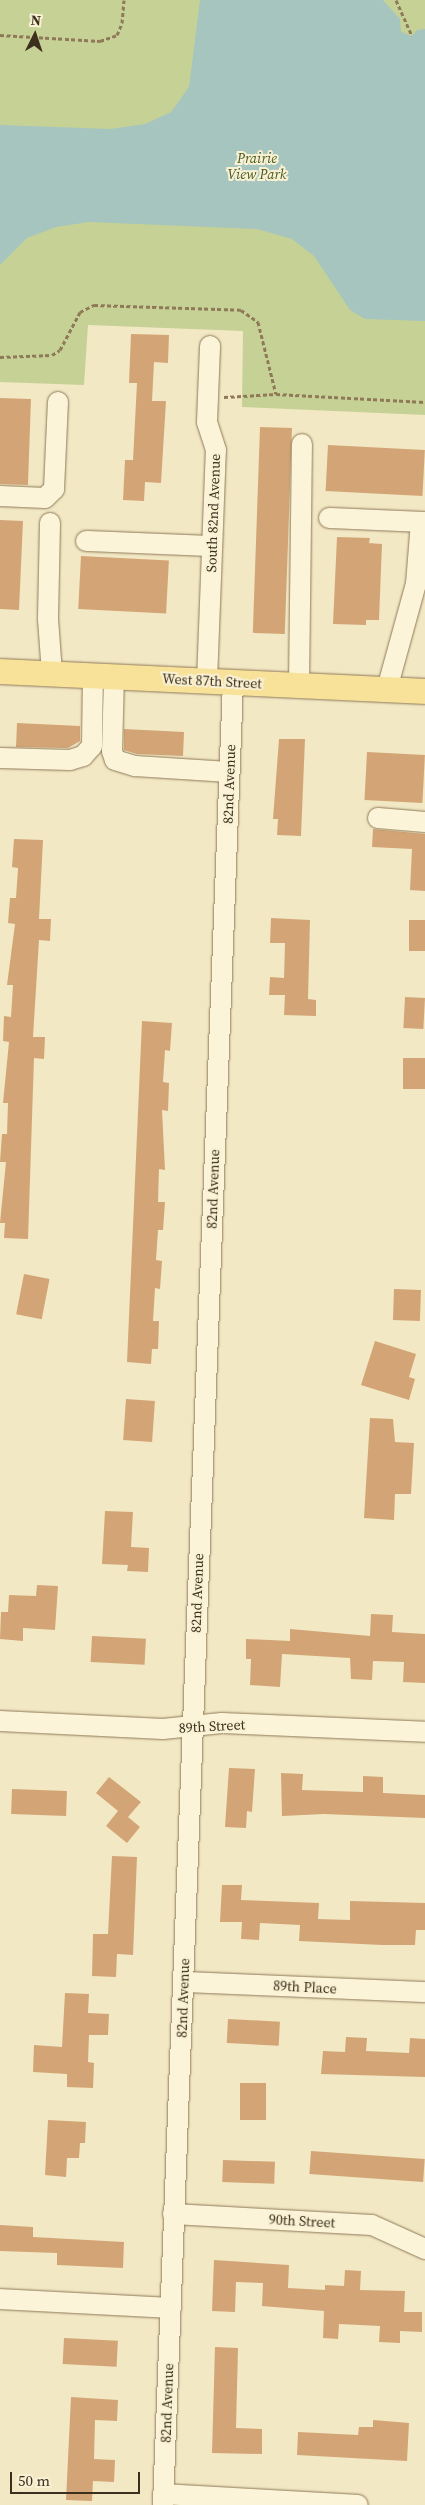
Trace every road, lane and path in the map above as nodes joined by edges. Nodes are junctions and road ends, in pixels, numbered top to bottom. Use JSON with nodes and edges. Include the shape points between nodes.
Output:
{"nodes":[{"id":1,"x":124,"y":0,"type":"edge"},
{"id":2,"x":396,"y":0,"type":"edge"},
{"id":3,"x":0,"y":35,"type":"edge"},
{"id":4,"x":412,"y":36,"type":"dead end"},
{"id":5,"x":210,"y":346,"type":"dead end"},
{"id":6,"x":276,"y":394,"type":"dead end"},
{"id":7,"x":208,"y":398,"type":"junction"},
{"id":8,"x":58,"y":402,"type":"dead end"},
{"id":9,"x":302,"y":444,"type":"dead end"},
{"id":10,"x":0,"y":496,"type":"edge"},
{"id":11,"x":329,"y":518,"type":"dead end"},
{"id":12,"x":423,"y":522,"type":"edge"},
{"id":13,"x":50,"y":523,"type":"dead end"},
{"id":14,"x":86,"y":541,"type":"dead end"},
{"id":15,"x":212,"y":546,"type":"junction"},
{"id":16,"x":0,"y":671,"type":"edge"},
{"id":17,"x":52,"y":673,"type":"junction"},
{"id":18,"x":103,"y":676,"type":"junction"},
{"id":19,"x":207,"y":681,"type":"junction"},
{"id":20,"x":233,"y":682,"type":"junction"},
{"id":21,"x":299,"y":685,"type":"junction"},
{"id":22,"x":387,"y":689,"type":"junction"},
{"id":23,"x":425,"y":691,"type":"edge"},
{"id":24,"x":0,"y":758,"type":"edge"},
{"id":25,"x":229,"y":772,"type":"junction"},
{"id":26,"x":378,"y":818,"type":"dead end"},
{"id":27,"x":425,"y":822,"type":"edge"},
{"id":28,"x":0,"y":1721,"type":"edge"},
{"id":29,"x":192,"y":1726,"type":"junction"},
{"id":30,"x":425,"y":1732,"type":"edge"},
{"id":31,"x":184,"y":1982,"type":"junction"},
{"id":32,"x":425,"y":1992,"type":"edge"},
{"id":33,"x":173,"y":2214,"type":"junction"},
{"id":34,"x":425,"y":2249,"type":"edge"},
{"id":35,"x":0,"y":2300,"type":"edge"},
{"id":36,"x":171,"y":2308,"type":"junction"},
{"id":37,"x":163,"y":2500,"type":"edge"},
{"id":38,"x":358,"y":2505,"type":"edge"}],
"edges":[{"from":1,"to":3,"type":"path","via":[[122,23],[117,35],[100,41]]},
{"from":2,"to":4,"type":"path"},
{"from":5,"to":7,"type":"street","name":"South 82nd Avenue"},
{"from":6,"to":7,"type":"path"},
{"from":7,"to":15,"type":"street","name":"South 82nd Avenue","via":[[207,422],[216,450]]},
{"from":8,"to":10,"type":"street","via":[[54,489],[45,498]]},
{"from":9,"to":21,"type":"street"},
{"from":11,"to":12,"type":"street"},
{"from":12,"to":22,"type":"street","via":[[416,584]]},
{"from":13,"to":17,"type":"street","via":[[48,618]]},
{"from":14,"to":15,"type":"street"},
{"from":15,"to":19,"type":"street","name":"South 82nd Avenue"},
{"from":16,"to":17,"type":"main road","name":"West 87th Street"},
{"from":17,"to":18,"type":"main road","name":"West 87th Street"},
{"from":18,"to":19,"type":"main road","name":"West 87th Street"},
{"from":18,"to":24,"type":"street","via":[[92,746],[83,756],[70,760]]},
{"from":18,"to":25,"type":"street","via":[[115,760],[135,766]]},
{"from":19,"to":20,"type":"main road","name":"West 87th Street"},
{"from":20,"to":21,"type":"main road","name":"West 87th Street"},
{"from":20,"to":25,"type":"street","name":"82nd Avenue"},
{"from":21,"to":22,"type":"main road","name":"West 87th Street"},
{"from":22,"to":23,"type":"main road","name":"West 87th Street"},
{"from":25,"to":29,"type":"street","name":"82nd Avenue"},
{"from":26,"to":27,"type":"street"},
{"from":28,"to":29,"type":"street","name":"89th Street","via":[[163,1729]]},
{"from":29,"to":30,"type":"street","name":"89th Street","via":[[222,1723]]},
{"from":29,"to":31,"type":"street","name":"82nd Avenue"},
{"from":31,"to":32,"type":"street","name":"89th Place"},
{"from":31,"to":33,"type":"street","name":"82nd Avenue"},
{"from":33,"to":34,"type":"street","name":"90th Street","via":[[372,2225]]},
{"from":33,"to":36,"type":"street","name":"82nd Avenue"},
{"from":35,"to":36,"type":"street"},
{"from":36,"to":37,"type":"street","name":"82nd Avenue"},
{"from":37,"to":38,"type":"street"}]}
